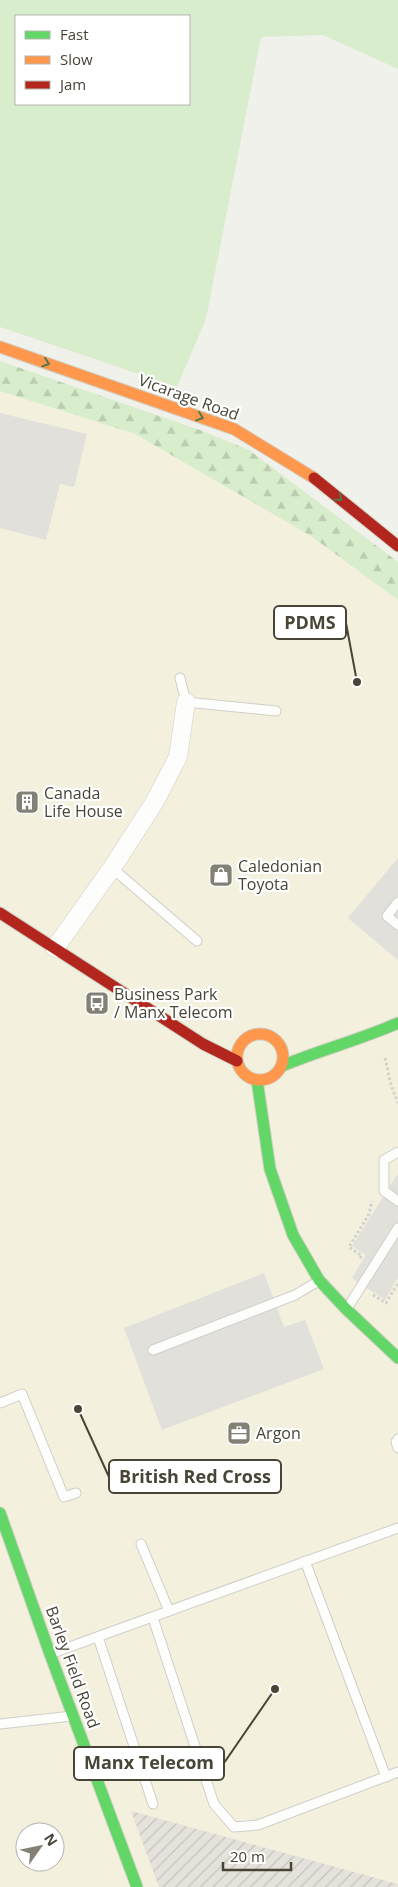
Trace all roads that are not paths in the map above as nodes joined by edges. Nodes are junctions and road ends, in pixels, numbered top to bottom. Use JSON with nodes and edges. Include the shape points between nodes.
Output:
{"nodes":[{"id":1,"x":0,"y":347,"type":"edge"},
{"id":2,"x":398,"y":546,"type":"edge"},
{"id":3,"x":180,"y":678,"type":"dead end"},
{"id":4,"x":186,"y":702,"type":"junction"},
{"id":5,"x":276,"y":711,"type":"dead end"},
{"id":6,"x":112,"y":868,"type":"junction"},
{"id":7,"x":398,"y":902,"type":"edge"},
{"id":8,"x":0,"y":913,"type":"edge"},
{"id":9,"x":398,"y":925,"type":"edge"},
{"id":10,"x":198,"y":941,"type":"dead end"},
{"id":11,"x":55,"y":948,"type":"junction"},
{"id":12,"x":398,"y":1022,"type":"edge"},
{"id":13,"x":203,"y":1044,"type":"junction"},
{"id":14,"x":240,"y":1046,"type":"junction"},
{"id":15,"x":283,"y":1052,"type":"junction"},
{"id":16,"x":316,"y":1052,"type":"junction"},
{"id":17,"x":237,"y":1061,"type":"junction"},
{"id":18,"x":270,"y":1075,"type":"junction"},
{"id":19,"x":263,"y":1111,"type":"joint"},
{"id":20,"x":398,"y":1152,"type":"edge"},
{"id":21,"x":398,"y":1201,"type":"edge"},
{"id":22,"x":398,"y":1228,"type":"edge"},
{"id":23,"x":319,"y":1280,"type":"junction"},
{"id":24,"x":346,"y":1310,"type":"junction"},
{"id":25,"x":154,"y":1350,"type":"dead end"},
{"id":26,"x":398,"y":1358,"type":"edge"},
{"id":27,"x":0,"y":1403,"type":"edge"},
{"id":28,"x":398,"y":1439,"type":"edge"},
{"id":29,"x":398,"y":1448,"type":"edge"},
{"id":30,"x":76,"y":1493,"type":"dead end"},
{"id":31,"x":0,"y":1513,"type":"edge"},
{"id":32,"x":398,"y":1528,"type":"edge"},
{"id":33,"x":141,"y":1544,"type":"dead end"},
{"id":34,"x":305,"y":1561,"type":"junction"},
{"id":35,"x":170,"y":1612,"type":"junction"},
{"id":36,"x":153,"y":1618,"type":"junction"},
{"id":37,"x":98,"y":1637,"type":"junction"},
{"id":38,"x":50,"y":1654,"type":"junction"},
{"id":39,"x":73,"y":1716,"type":"junction"},
{"id":40,"x":0,"y":1724,"type":"edge"},
{"id":41,"x":398,"y":1772,"type":"edge"},
{"id":42,"x":386,"y":1777,"type":"junction"},
{"id":43,"x":153,"y":1804,"type":"dead end"},
{"id":44,"x":138,"y":1887,"type":"edge"}],
"edges":[{"from":1,"to":2,"type":"main road","name":"Vicarage Road","one_way":true,"via":[[234,429],[306,472]]},
{"from":3,"to":4,"type":"lane"},
{"from":4,"to":5,"type":"lane"},
{"from":4,"to":6,"type":"street","via":[[178,757],[154,803]]},
{"from":6,"to":10,"type":"lane"},
{"from":6,"to":11,"type":"street"},
{"from":7,"to":9,"type":"lane","via":[[387,916]]},
{"from":8,"to":11,"type":"main road"},
{"from":11,"to":13,"type":"main road"},
{"from":12,"to":16,"type":"main road","via":[[366,1037]]},
{"from":13,"to":14,"type":"main road"},
{"from":13,"to":17,"type":"main road"},
{"from":14,"to":15,"type":"main road","via":[[247,1037],[269,1035]]},
{"from":14,"to":17,"type":"main road"},
{"from":15,"to":16,"type":"main road"},
{"from":15,"to":18,"type":"main road"},
{"from":16,"to":18,"type":"main road"},
{"from":17,"to":18,"type":"main road","via":[[248,1077]]},
{"from":18,"to":19,"type":"street"},
{"from":19,"to":23,"type":"main road","via":[[270,1169],[280,1201],[293,1235]]},
{"from":20,"to":21,"type":"lane","via":[[384,1160],[384,1191]]},
{"from":22,"to":24,"type":"lane"},
{"from":23,"to":24,"type":"main road"},
{"from":23,"to":25,"type":"lane","via":[[295,1295]]},
{"from":24,"to":26,"type":"main road"},
{"from":27,"to":30,"type":"lane","via":[[22,1394],[64,1497]]},
{"from":28,"to":29,"type":"lane"},
{"from":31,"to":38,"type":"main road","name":"Barley Field Road"},
{"from":32,"to":34,"type":"lane"},
{"from":33,"to":35,"type":"lane"},
{"from":34,"to":35,"type":"lane"},
{"from":34,"to":42,"type":"lane"},
{"from":35,"to":36,"type":"lane"},
{"from":36,"to":37,"type":"lane"},
{"from":36,"to":42,"type":"lane","via":[[214,1804],[234,1828],[258,1825]]},
{"from":37,"to":38,"type":"lane"},
{"from":37,"to":43,"type":"lane"},
{"from":38,"to":39,"type":"main road","name":"Barley Field Road"},
{"from":39,"to":40,"type":"lane"},
{"from":39,"to":44,"type":"main road","name":"Barley Field Road"},
{"from":41,"to":42,"type":"lane"}]}
